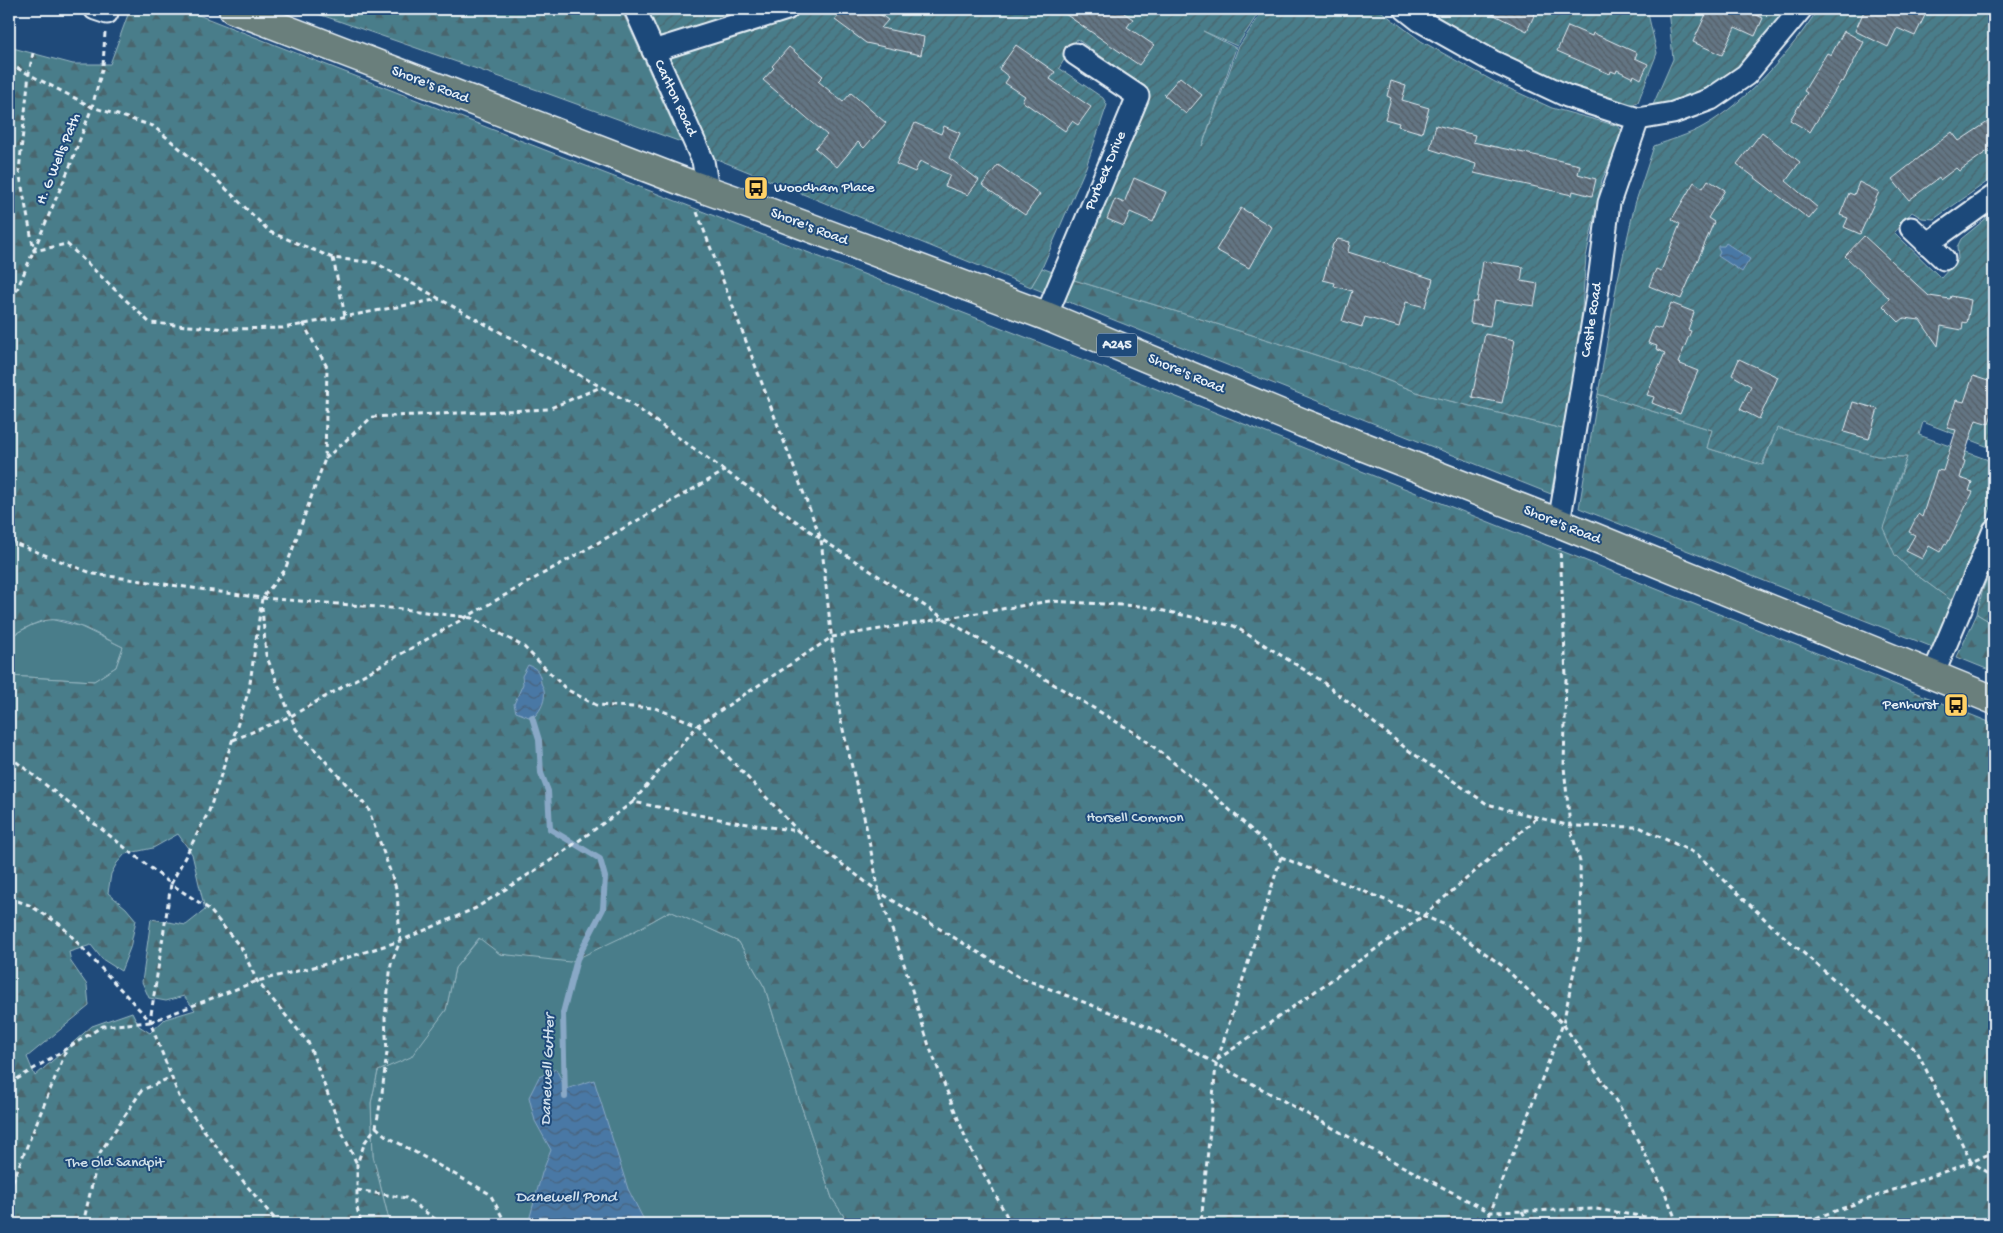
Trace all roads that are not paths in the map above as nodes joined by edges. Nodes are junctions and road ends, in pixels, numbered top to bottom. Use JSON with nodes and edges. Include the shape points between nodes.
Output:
{"nodes":[{"id":1,"x":233,"y":9,"type":"edge"},
{"id":2,"x":635,"y":9,"type":"edge"},
{"id":3,"x":787,"y":9,"type":"edge"},
{"id":4,"x":1405,"y":9,"type":"edge"},
{"id":5,"x":1801,"y":9,"type":"edge"},
{"id":6,"x":653,"y":50,"type":"junction"},
{"id":7,"x":1075,"y":54,"type":"dead end"},
{"id":8,"x":1638,"y":120,"type":"junction"},
{"id":9,"x":697,"y":186,"type":"junction"},
{"id":10,"x":1994,"y":196,"type":"edge"},
{"id":11,"x":1911,"y":228,"type":"dead end"},
{"id":12,"x":1927,"y":244,"type":"junction"},
{"id":13,"x":1944,"y":260,"type":"dead end"},
{"id":14,"x":1046,"y":316,"type":"junction"},
{"id":15,"x":1558,"y":523,"type":"junction"},
{"id":16,"x":1994,"y":530,"type":"edge"},
{"id":17,"x":1934,"y":675,"type":"junction"},
{"id":18,"x":1994,"y":700,"type":"edge"}],
"edges":[{"from":1,"to":9,"type":"main road","name":"Shore's Road","number":"A245"},
{"from":2,"to":6,"type":"street","name":"Carlton Road"},
{"from":3,"to":6,"type":"street"},
{"from":4,"to":8,"type":"street","via":[[1492,61],[1567,96]]},
{"from":5,"to":8,"type":"street","via":[[1746,75],[1711,98],[1673,113]]},
{"from":6,"to":9,"type":"street","name":"Carlton Road","via":[[704,161]]},
{"from":7,"to":14,"type":"street","name":"Purbeck Drive","via":[[1138,96]]},
{"from":8,"to":15,"type":"street","name":"Castle Road","via":[[1609,203],[1597,296]]},
{"from":9,"to":14,"type":"main road","name":"Shore's Road","number":"A245"},
{"from":10,"to":12,"type":"street"},
{"from":11,"to":12,"type":"street"},
{"from":12,"to":13,"type":"street"},
{"from":14,"to":15,"type":"main road","name":"Shore's Road","number":"A245"},
{"from":15,"to":17,"type":"main road","name":"Shore's Road","number":"A245"},
{"from":16,"to":17,"type":"street"},
{"from":17,"to":18,"type":"main road","name":"Shore's Road","number":"A245"}]}
